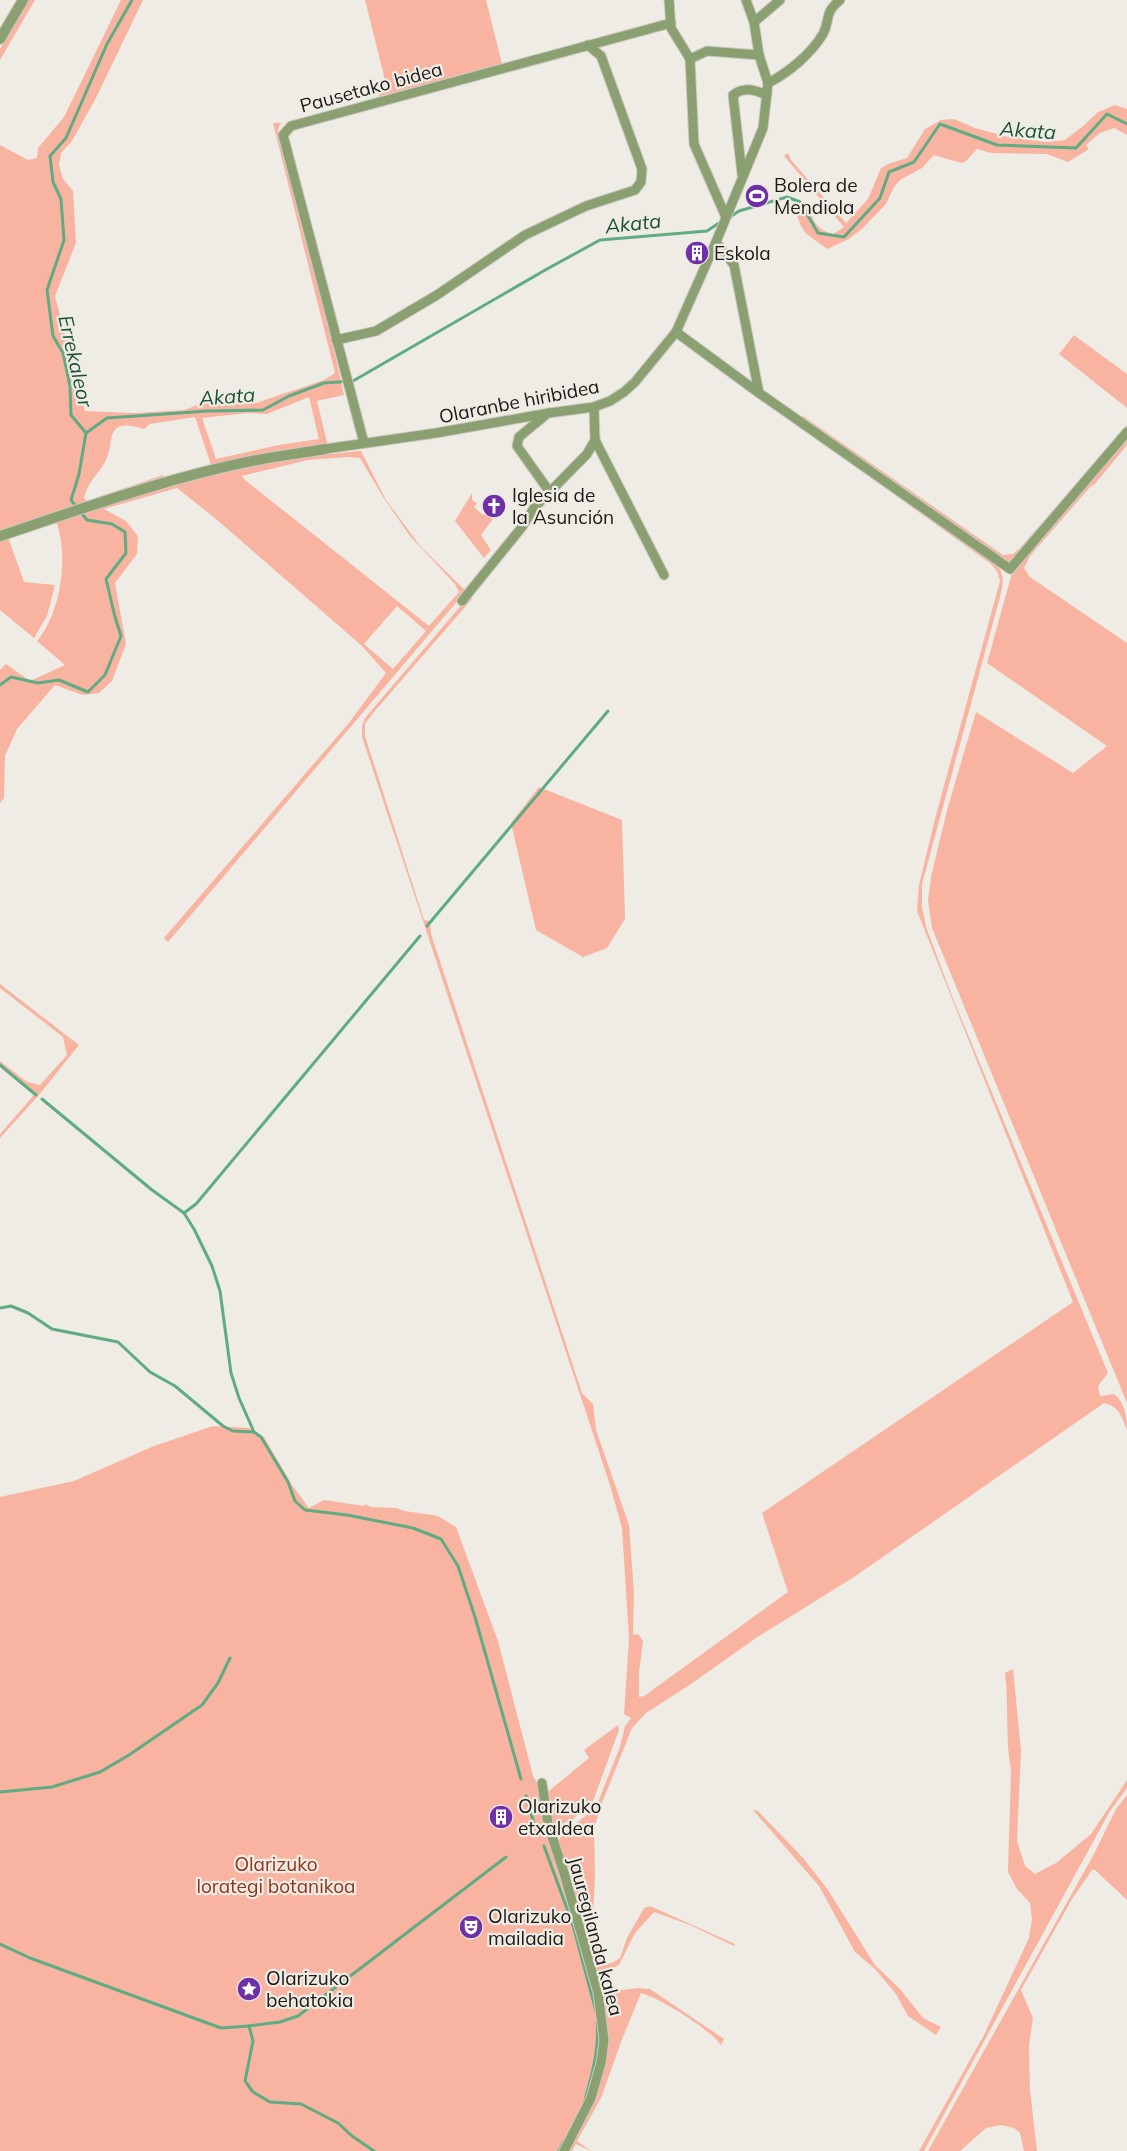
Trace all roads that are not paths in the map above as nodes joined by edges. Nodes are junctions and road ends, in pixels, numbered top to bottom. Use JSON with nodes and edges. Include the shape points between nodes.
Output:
{"nodes":[{"id":1,"x":23,"y":0,"type":"edge"},
{"id":2,"x":669,"y":0,"type":"edge"},
{"id":3,"x":746,"y":0,"type":"edge"},
{"id":4,"x":780,"y":0,"type":"edge"},
{"id":5,"x":840,"y":0,"type":"edge"},
{"id":6,"x":754,"y":22,"type":"junction"},
{"id":7,"x":671,"y":23,"type":"junction"},
{"id":8,"x":0,"y":39,"type":"edge"},
{"id":9,"x":588,"y":45,"type":"junction"},
{"id":10,"x":760,"y":55,"type":"junction"},
{"id":11,"x":690,"y":59,"type":"junction"},
{"id":12,"x":768,"y":84,"type":"junction"},
{"id":13,"x":767,"y":95,"type":"junction"},
{"id":14,"x":742,"y":175,"type":"junction"},
{"id":15,"x":726,"y":215,"type":"junction"},
{"id":16,"x":716,"y":242,"type":"junction"},
{"id":17,"x":676,"y":332,"type":"junction"},
{"id":18,"x":336,"y":340,"type":"junction"},
{"id":19,"x":759,"y":393,"type":"junction"},
{"id":20,"x":594,"y":407,"type":"junction"},
{"id":21,"x":549,"y":413,"type":"junction"},
{"id":22,"x":1127,"y":432,"type":"edge"},
{"id":23,"x":595,"y":440,"type":"junction"},
{"id":24,"x":364,"y":443,"type":"junction"},
{"id":25,"x":325,"y":449,"type":"joint"},
{"id":26,"x":549,"y":491,"type":"junction"},
{"id":27,"x":0,"y":536,"type":"edge"},
{"id":28,"x":664,"y":575,"type":"dead end"},
{"id":29,"x":462,"y":601,"type":"dead end"},
{"id":30,"x":542,"y":1783,"type":"dead end"},
{"id":31,"x":564,"y":2151,"type":"edge"}],
"edges":[{"from":1,"to":8,"type":"street"},
{"from":2,"to":7,"type":"street"},
{"from":3,"to":6,"type":"street"},
{"from":4,"to":6,"type":"street"},
{"from":5,"to":12,"type":"street","via":[[830,8],[823,33],[809,50],[782,76]]},
{"from":6,"to":10,"type":"street"},
{"from":7,"to":9,"type":"street","name":"Pausetako bidea"},
{"from":7,"to":11,"type":"street"},
{"from":9,"to":18,"type":"street","via":[[601,56],[642,169],[641,182],[635,190],[586,206],[525,235],[437,295],[376,331]]},
{"from":9,"to":18,"type":"street","name":"Pausetako bidea","via":[[291,126],[283,135]]},
{"from":10,"to":11,"type":"street","via":[[707,51]]},
{"from":10,"to":12,"type":"street"},
{"from":11,"to":15,"type":"street","via":[[694,144]]},
{"from":12,"to":13,"type":"street","name":"Olaranbe hiribidea"},
{"from":13,"to":14,"type":"street","name":"Olaranbe hiribidea","via":[[762,128]]},
{"from":13,"to":14,"type":"street","via":[[753,88],[733,95]]},
{"from":14,"to":15,"type":"street","name":"Olaranbe hiribidea"},
{"from":15,"to":16,"type":"street","name":"Olaranbe hiribidea"},
{"from":16,"to":17,"type":"street","name":"Olaranbe hiribidea"},
{"from":16,"to":19,"type":"street","via":[[734,265]]},
{"from":17,"to":19,"type":"street"},
{"from":17,"to":20,"type":"street","name":"Olaranbe hiribidea","via":[[630,387],[610,401]]},
{"from":18,"to":24,"type":"street","name":"Pausetako bidea"},
{"from":19,"to":22,"type":"street","via":[[1010,569]]},
{"from":20,"to":21,"type":"street","name":"Olaranbe hiribidea"},
{"from":20,"to":23,"type":"street"},
{"from":21,"to":24,"type":"street","name":"Olaranbe hiribidea","via":[[436,434]]},
{"from":21,"to":26,"type":"street","via":[[519,437],[517,446]]},
{"from":23,"to":26,"type":"street","via":[[587,454]]},
{"from":23,"to":28,"type":"street"},
{"from":24,"to":25,"type":"street","name":"Olaranbe hiribidea"},
{"from":25,"to":27,"type":"street","via":[[213,470]]},
{"from":26,"to":29,"type":"street"},
{"from":30,"to":31,"type":"street","name":"Jauregilanda kalea","via":[[548,1824],[598,1993],[604,2040],[591,2098]]}]}
